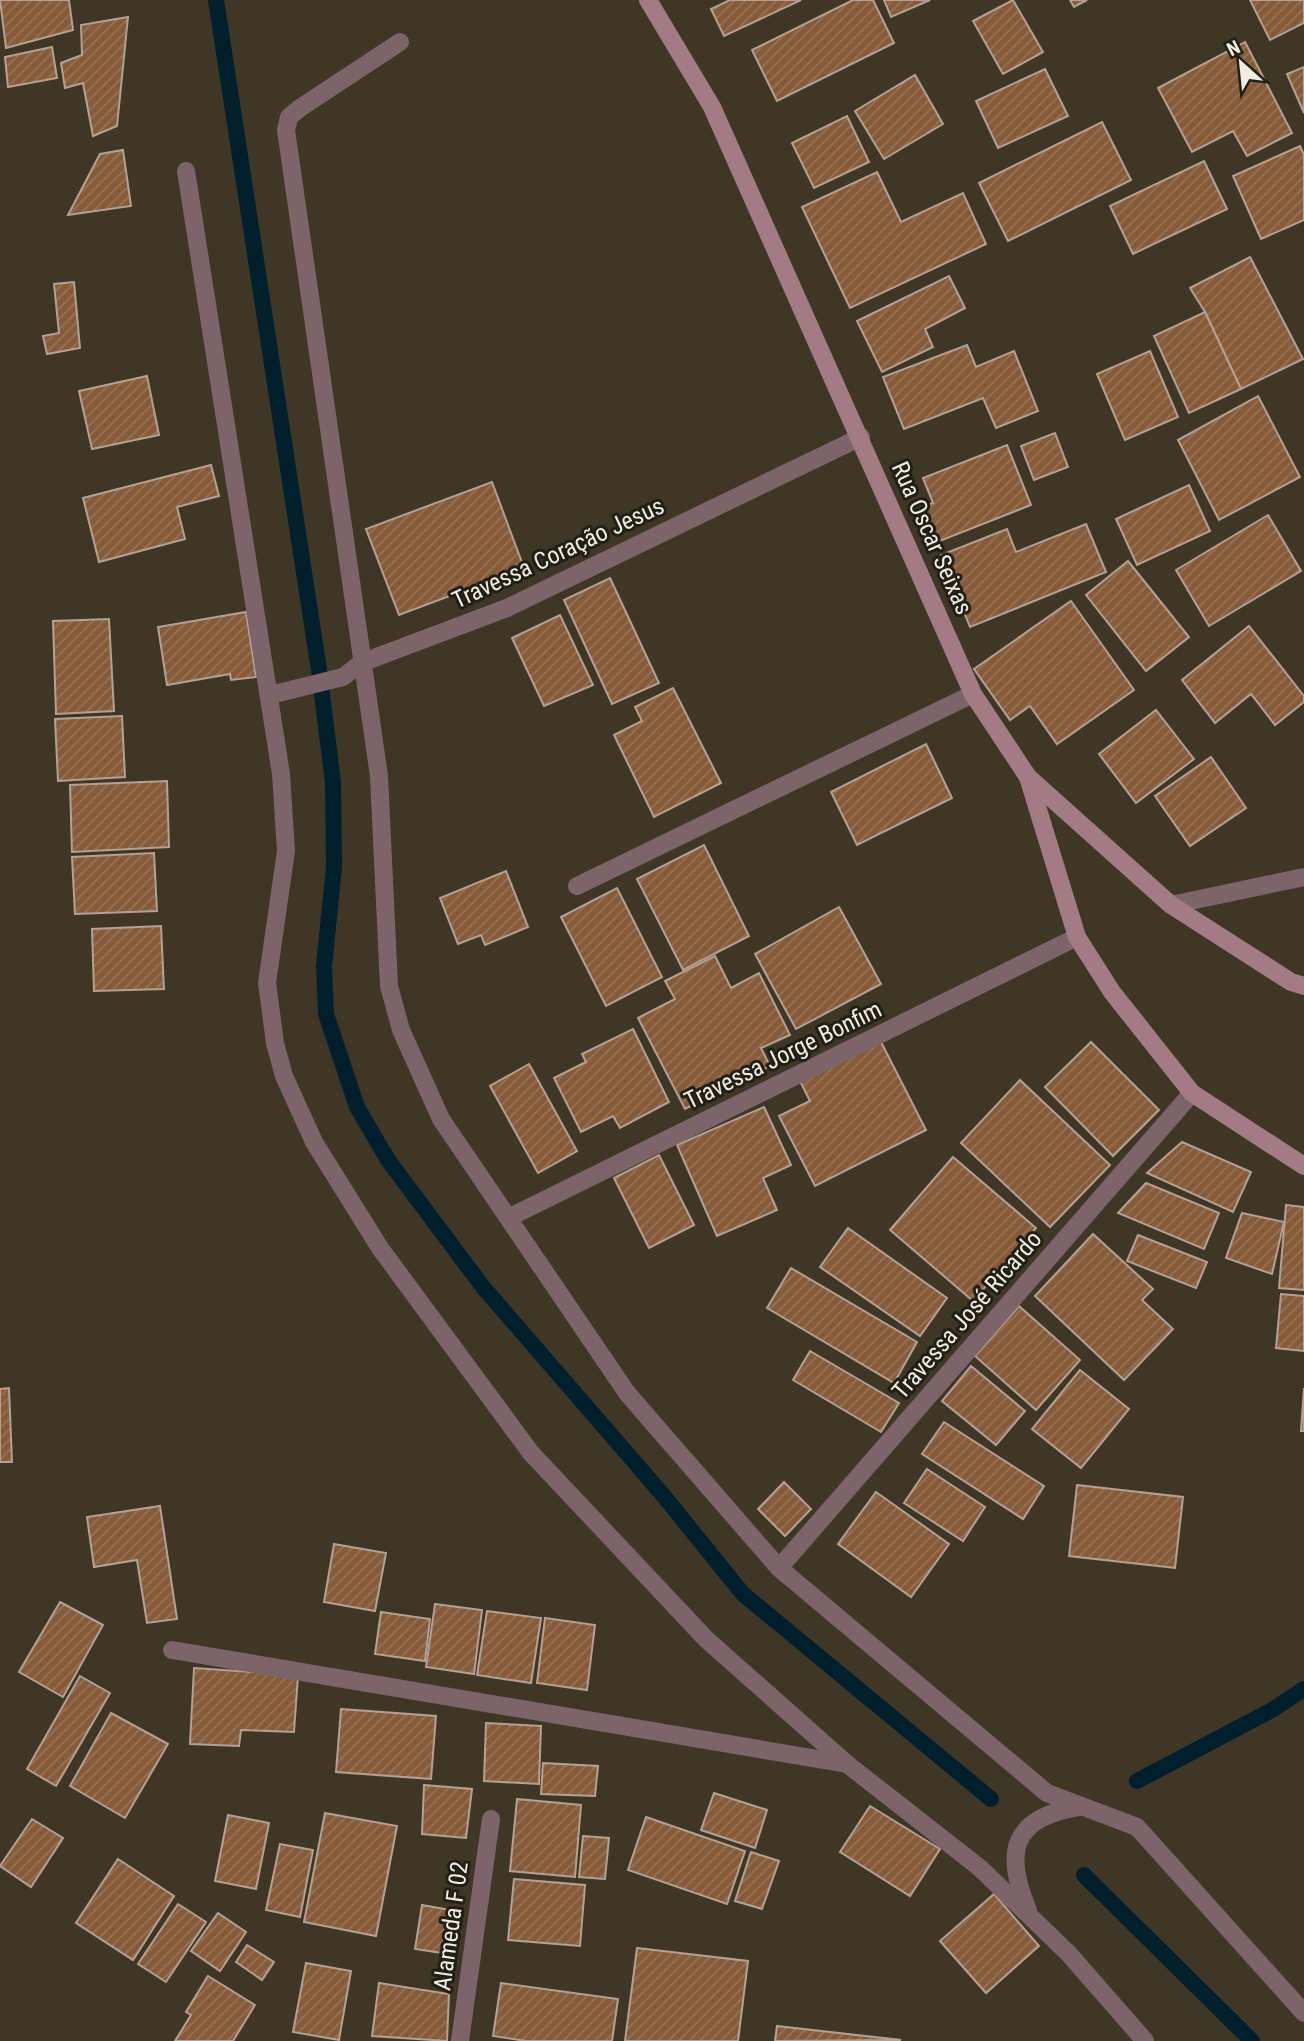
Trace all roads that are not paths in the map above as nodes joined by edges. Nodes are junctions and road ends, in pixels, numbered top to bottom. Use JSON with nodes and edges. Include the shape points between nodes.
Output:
{"nodes":[{"id":1,"x":648,"y":0,"type":"edge"},
{"id":2,"x":400,"y":42,"type":"dead end"},
{"id":3,"x":186,"y":171,"type":"dead end"},
{"id":4,"x":861,"y":438,"type":"junction"},
{"id":5,"x":361,"y":663,"type":"junction"},
{"id":6,"x":973,"y":694,"type":"junction"},
{"id":7,"x":270,"y":695,"type":"junction"},
{"id":8,"x":1028,"y":777,"type":"junction"},
{"id":9,"x":1304,"y":877,"type":"edge"},
{"id":10,"x":577,"y":886,"type":"dead end"},
{"id":11,"x":1171,"y":905,"type":"junction"},
{"id":12,"x":1077,"y":937,"type":"junction"},
{"id":13,"x":1304,"y":986,"type":"edge"},
{"id":14,"x":1192,"y":1094,"type":"junction"},
{"id":15,"x":1304,"y":1166,"type":"edge"},
{"id":16,"x":510,"y":1217,"type":"junction"},
{"id":17,"x":779,"y":1568,"type":"junction"},
{"id":18,"x":172,"y":1650,"type":"dead end"},
{"id":19,"x":848,"y":1764,"type":"junction"},
{"id":20,"x":1081,"y":1807,"type":"junction"},
{"id":21,"x":491,"y":1819,"type":"dead end"},
{"id":22,"x":1030,"y":1915,"type":"junction"},
{"id":23,"x":1304,"y":2013,"type":"edge"},
{"id":24,"x":460,"y":2041,"type":"edge"},
{"id":25,"x":1144,"y":2041,"type":"edge"}],
"edges":[{"from":1,"to":4,"type":"main road","name":"Rua Oscar Seixas","via":[[712,107]]},
{"from":2,"to":5,"type":"lane","via":[[300,108],[289,117],[286,130]]},
{"from":3,"to":7,"type":"lane"},
{"from":4,"to":5,"type":"lane","name":"Travessa Coração Jesus","via":[[507,608]]},
{"from":4,"to":6,"type":"main road","name":"Rua Oscar Seixas"},
{"from":5,"to":7,"type":"lane","name":"Travessa Coração Jesus","via":[[343,677]]},
{"from":5,"to":16,"type":"lane","via":[[379,776],[389,986],[401,1030],[441,1119]]},
{"from":6,"to":8,"type":"main road","name":"Rua Oscar Seixas"},
{"from":6,"to":10,"type":"lane"},
{"from":7,"to":19,"type":"lane","via":[[286,851],[270,953],[269,1007],[284,1076],[314,1143],[380,1248],[531,1453],[706,1639]]},
{"from":8,"to":11,"type":"main road","name":"Rua Oscar Seixas"},
{"from":8,"to":12,"type":"main road"},
{"from":9,"to":11,"type":"lane"},
{"from":11,"to":13,"type":"main road","name":"Rua Oscar Seixas"},
{"from":12,"to":14,"type":"main road","via":[[1112,992]]},
{"from":12,"to":16,"type":"lane","name":"Travessa Jorge Bonfim"},
{"from":14,"to":15,"type":"main road"},
{"from":14,"to":17,"type":"lane","name":"Travessa José Ricardo"},
{"from":16,"to":17,"type":"lane","via":[[627,1393]]},
{"from":17,"to":20,"type":"lane","via":[[1030,1780],[1047,1793]]},
{"from":18,"to":19,"type":"lane"},
{"from":19,"to":22,"type":"lane","via":[[980,1868]]},
{"from":20,"to":22,"type":"lane","via":[[1046,1815],[1019,1838],[1014,1875]]},
{"from":20,"to":23,"type":"lane","via":[[1137,1827],[1150,1838]]},
{"from":21,"to":24,"type":"lane","name":"Alameda F 02"},
{"from":22,"to":25,"type":"lane"}]}
